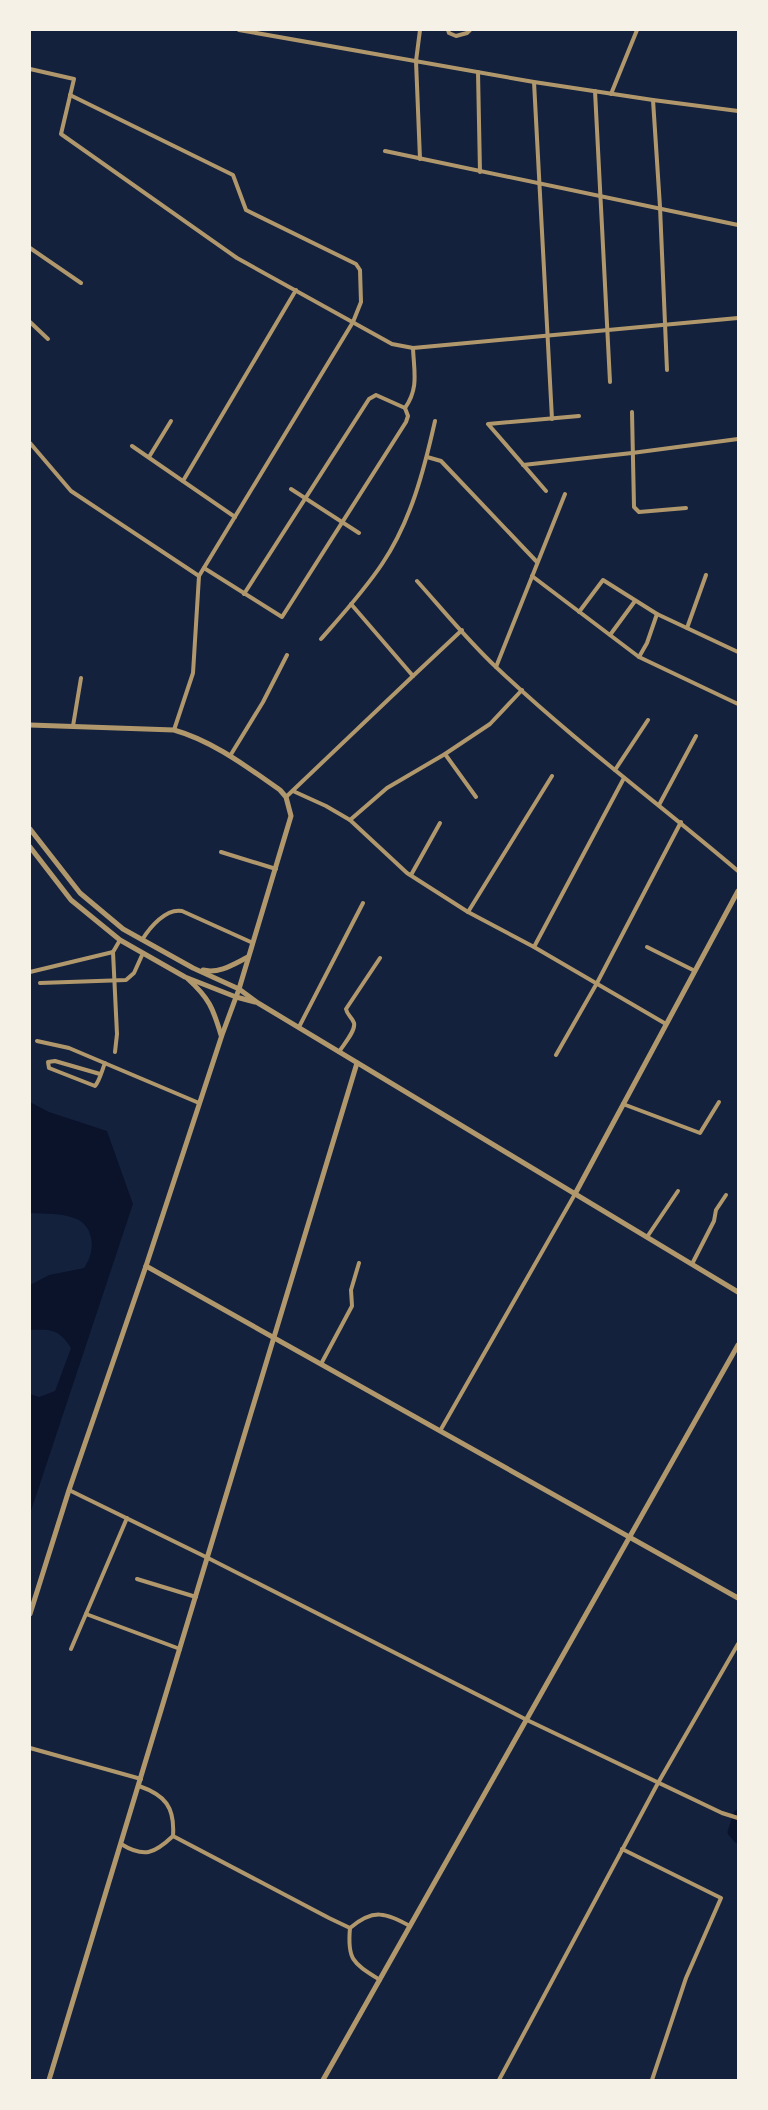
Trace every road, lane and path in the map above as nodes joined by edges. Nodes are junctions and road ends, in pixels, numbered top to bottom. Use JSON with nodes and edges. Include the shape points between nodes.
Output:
{"nodes":[{"id":1,"x":239,"y":30,"type":"edge"},
{"id":2,"x":420,"y":30,"type":"edge"},
{"id":3,"x":448,"y":30,"type":"edge"},
{"id":4,"x":470,"y":30,"type":"edge"},
{"id":5,"x":637,"y":30,"type":"edge"},
{"id":6,"x":416,"y":61,"type":"junction"},
{"id":7,"x":30,"y":69,"type":"edge"},
{"id":8,"x":478,"y":72,"type":"junction"},
{"id":9,"x":534,"y":82,"type":"junction"},
{"id":10,"x":596,"y":92,"type":"junction"},
{"id":11,"x":611,"y":94,"type":"junction"},
{"id":12,"x":70,"y":95,"type":"junction"},
{"id":13,"x":653,"y":100,"type":"junction"},
{"id":14,"x":738,"y":111,"type":"edge"},
{"id":15,"x":385,"y":152,"type":"dead end"},
{"id":16,"x":420,"y":159,"type":"junction"},
{"id":17,"x":480,"y":172,"type":"junction"},
{"id":18,"x":539,"y":184,"type":"junction"},
{"id":19,"x":600,"y":195,"type":"junction"},
{"id":20,"x":660,"y":207,"type":"junction"},
{"id":21,"x":738,"y":225,"type":"edge"},
{"id":22,"x":30,"y":248,"type":"edge"},
{"id":23,"x":81,"y":283,"type":"dead end"},
{"id":24,"x":296,"y":290,"type":"junction"},
{"id":25,"x":738,"y":318,"type":"edge"},
{"id":26,"x":30,"y":322,"type":"edge"},
{"id":27,"x":353,"y":322,"type":"junction"},
{"id":28,"x":665,"y":326,"type":"junction"},
{"id":29,"x":607,"y":331,"type":"junction"},
{"id":30,"x":546,"y":336,"type":"junction"},
{"id":31,"x":48,"y":339,"type":"dead end"},
{"id":32,"x":412,"y":348,"type":"junction"},
{"id":33,"x":667,"y":370,"type":"dead end"},
{"id":34,"x":610,"y":382,"type":"dead end"},
{"id":35,"x":405,"y":408,"type":"junction"},
{"id":36,"x":632,"y":412,"type":"dead end"},
{"id":37,"x":580,"y":416,"type":"dead end"},
{"id":38,"x":552,"y":419,"type":"junction"},
{"id":39,"x":435,"y":420,"type":"dead end"},
{"id":40,"x":171,"y":421,"type":"dead end"},
{"id":41,"x":738,"y":439,"type":"edge"},
{"id":42,"x":30,"y":443,"type":"edge"},
{"id":43,"x":132,"y":446,"type":"dead end"},
{"id":44,"x":632,"y":453,"type":"junction"},
{"id":45,"x":149,"y":457,"type":"junction"},
{"id":46,"x":427,"y":457,"type":"junction"},
{"id":47,"x":523,"y":465,"type":"junction"},
{"id":48,"x":183,"y":481,"type":"junction"},
{"id":49,"x":290,"y":489,"type":"dead end"},
{"id":50,"x":546,"y":491,"type":"dead end"},
{"id":51,"x":565,"y":494,"type":"dead end"},
{"id":52,"x":305,"y":498,"type":"junction"},
{"id":53,"x":686,"y":508,"type":"dead end"},
{"id":54,"x":235,"y":517,"type":"junction"},
{"id":55,"x":343,"y":523,"type":"junction"},
{"id":56,"x":359,"y":533,"type":"dead end"},
{"id":57,"x":537,"y":562,"type":"junction"},
{"id":58,"x":204,"y":568,"type":"junction"},
{"id":59,"x":706,"y":575,"type":"dead end"},
{"id":60,"x":199,"y":576,"type":"junction"},
{"id":61,"x":532,"y":576,"type":"junction"},
{"id":62,"x":417,"y":581,"type":"dead end"},
{"id":63,"x":244,"y":594,"type":"junction"},
{"id":64,"x":634,"y":602,"type":"junction"},
{"id":65,"x":351,"y":604,"type":"junction"},
{"id":66,"x":580,"y":612,"type":"junction"},
{"id":67,"x":657,"y":614,"type":"junction"},
{"id":68,"x":687,"y":628,"type":"junction"},
{"id":69,"x":462,"y":630,"type":"junction"},
{"id":70,"x":610,"y":635,"type":"junction"},
{"id":71,"x":321,"y":639,"type":"dead end"},
{"id":72,"x":738,"y":652,"type":"edge"},
{"id":73,"x":288,"y":655,"type":"dead end"},
{"id":74,"x":639,"y":657,"type":"junction"},
{"id":75,"x":496,"y":667,"type":"junction"},
{"id":76,"x":414,"y":676,"type":"junction"},
{"id":77,"x":81,"y":678,"type":"dead end"},
{"id":78,"x":522,"y":690,"type":"junction"},
{"id":79,"x":738,"y":704,"type":"edge"},
{"id":80,"x":648,"y":720,"type":"dead end"},
{"id":81,"x":30,"y":725,"type":"edge"},
{"id":82,"x":72,"y":726,"type":"junction"},
{"id":83,"x":174,"y":730,"type":"junction"},
{"id":84,"x":696,"y":736,"type":"dead end"},
{"id":85,"x":445,"y":754,"type":"junction"},
{"id":86,"x":230,"y":756,"type":"junction"},
{"id":87,"x":615,"y":770,"type":"junction"},
{"id":88,"x":552,"y":776,"type":"dead end"},
{"id":89,"x":624,"y":778,"type":"junction"},
{"id":90,"x":293,"y":791,"type":"junction"},
{"id":91,"x":286,"y":797,"type":"junction"},
{"id":92,"x":476,"y":797,"type":"dead end"},
{"id":93,"x":659,"y":805,"type":"junction"},
{"id":94,"x":350,"y":820,"type":"junction"},
{"id":95,"x":440,"y":822,"type":"dead end"},
{"id":96,"x":681,"y":822,"type":"junction"},
{"id":97,"x":30,"y":829,"type":"edge"},
{"id":98,"x":30,"y":847,"type":"edge"},
{"id":99,"x":221,"y":852,"type":"dead end"},
{"id":100,"x":276,"y":869,"type":"junction"},
{"id":101,"x":738,"y":871,"type":"edge"},
{"id":102,"x":411,"y":875,"type":"junction"},
{"id":103,"x":738,"y":890,"type":"edge"},
{"id":104,"x":363,"y":903,"type":"dead end"},
{"id":105,"x":468,"y":912,"type":"junction"},
{"id":106,"x":120,"y":940,"type":"junction"},
{"id":107,"x":142,"y":940,"type":"junction"},
{"id":108,"x":253,"y":943,"type":"junction"},
{"id":109,"x":534,"y":947,"type":"junction"},
{"id":110,"x":647,"y":947,"type":"dead end"},
{"id":111,"x":113,"y":952,"type":"junction"},
{"id":112,"x":143,"y":953,"type":"junction"},
{"id":113,"x":248,"y":957,"type":"junction"},
{"id":114,"x":380,"y":958,"type":"dead end"},
{"id":115,"x":193,"y":968,"type":"junction"},
{"id":116,"x":695,"y":971,"type":"junction"},
{"id":117,"x":30,"y":972,"type":"edge"},
{"id":118,"x":185,"y":977,"type":"junction"},
{"id":119,"x":115,"y":981,"type":"junction"},
{"id":120,"x":40,"y":984,"type":"dead end"},
{"id":121,"x":597,"y":984,"type":"junction"},
{"id":122,"x":239,"y":989,"type":"junction"},
{"id":123,"x":236,"y":997,"type":"junction"},
{"id":124,"x":258,"y":1003,"type":"junction"},
{"id":125,"x":666,"y":1024,"type":"junction"},
{"id":126,"x":299,"y":1027,"type":"junction"},
{"id":127,"x":222,"y":1035,"type":"junction"},
{"id":128,"x":37,"y":1041,"type":"dead end"},
{"id":129,"x":115,"y":1052,"type":"dead end"},
{"id":130,"x":339,"y":1052,"type":"junction"},
{"id":131,"x":556,"y":1054,"type":"dead end"},
{"id":132,"x":104,"y":1063,"type":"junction"},
{"id":133,"x":357,"y":1063,"type":"junction"},
{"id":134,"x":100,"y":1074,"type":"junction"},
{"id":135,"x":719,"y":1102,"type":"dead end"},
{"id":136,"x":199,"y":1103,"type":"junction"},
{"id":137,"x":623,"y":1104,"type":"junction"},
{"id":138,"x":678,"y":1191,"type":"dead end"},
{"id":139,"x":575,"y":1194,"type":"junction"},
{"id":140,"x":726,"y":1195,"type":"dead end"},
{"id":141,"x":647,"y":1237,"type":"junction"},
{"id":142,"x":359,"y":1263,"type":"dead end"},
{"id":143,"x":692,"y":1264,"type":"junction"},
{"id":144,"x":146,"y":1266,"type":"junction"},
{"id":145,"x":738,"y":1292,"type":"edge"},
{"id":146,"x":275,"y":1338,"type":"junction"},
{"id":147,"x":738,"y":1345,"type":"edge"},
{"id":148,"x":321,"y":1364,"type":"junction"},
{"id":149,"x":440,"y":1431,"type":"junction"},
{"id":150,"x":68,"y":1490,"type":"junction"},
{"id":151,"x":127,"y":1518,"type":"junction"},
{"id":152,"x":630,"y":1537,"type":"junction"},
{"id":153,"x":208,"y":1558,"type":"junction"},
{"id":154,"x":137,"y":1579,"type":"dead end"},
{"id":155,"x":196,"y":1597,"type":"junction"},
{"id":156,"x":738,"y":1598,"type":"edge"},
{"id":157,"x":30,"y":1614,"type":"edge"},
{"id":158,"x":86,"y":1614,"type":"junction"},
{"id":159,"x":738,"y":1644,"type":"edge"},
{"id":160,"x":71,"y":1650,"type":"dead end"},
{"id":161,"x":180,"y":1650,"type":"junction"},
{"id":162,"x":526,"y":1720,"type":"junction"},
{"id":163,"x":30,"y":1748,"type":"edge"},
{"id":164,"x":141,"y":1779,"type":"junction"},
{"id":165,"x":658,"y":1783,"type":"junction"},
{"id":166,"x":139,"y":1786,"type":"junction"},
{"id":167,"x":738,"y":1818,"type":"edge"},
{"id":168,"x":173,"y":1836,"type":"junction"},
{"id":169,"x":121,"y":1844,"type":"junction"},
{"id":170,"x":622,"y":1849,"type":"junction"},
{"id":171,"x":410,"y":1926,"type":"junction"},
{"id":172,"x":350,"y":1928,"type":"junction"},
{"id":173,"x":380,"y":1980,"type":"junction"},
{"id":174,"x":49,"y":2080,"type":"edge"},
{"id":175,"x":323,"y":2080,"type":"edge"},
{"id":176,"x":499,"y":2080,"type":"edge"},
{"id":177,"x":652,"y":2080,"type":"edge"}],
"edges":[{"from":1,"to":6,"type":"street"},
{"from":2,"to":6,"type":"street"},
{"from":3,"to":4,"type":"street","via":[[456,36]]},
{"from":5,"to":11,"type":"street"},
{"from":6,"to":8,"type":"street"},
{"from":6,"to":16,"type":"street"},
{"from":7,"to":12,"type":"street","via":[[74,79]]},
{"from":8,"to":9,"type":"street"},
{"from":8,"to":17,"type":"street"},
{"from":9,"to":10,"type":"street"},
{"from":9,"to":18,"type":"street"},
{"from":10,"to":11,"type":"street"},
{"from":10,"to":19,"type":"street"},
{"from":11,"to":13,"type":"street"},
{"from":12,"to":24,"type":"street","via":[[61,134],[237,258]]},
{"from":12,"to":27,"type":"street","via":[[233,175],[246,210],[356,264],[360,270],[362,302]]},
{"from":13,"to":14,"type":"street"},
{"from":13,"to":20,"type":"street"},
{"from":15,"to":16,"type":"street"},
{"from":16,"to":17,"type":"street"},
{"from":17,"to":18,"type":"street"},
{"from":18,"to":19,"type":"street"},
{"from":18,"to":30,"type":"street"},
{"from":19,"to":20,"type":"street"},
{"from":19,"to":29,"type":"street"},
{"from":20,"to":21,"type":"street"},
{"from":20,"to":28,"type":"street"},
{"from":22,"to":23,"type":"street"},
{"from":24,"to":27,"type":"street"},
{"from":24,"to":48,"type":"street"},
{"from":25,"to":28,"type":"street"},
{"from":26,"to":31,"type":"street"},
{"from":27,"to":32,"type":"street","via":[[392,344]]},
{"from":27,"to":54,"type":"street"},
{"from":28,"to":29,"type":"street"},
{"from":28,"to":33,"type":"street"},
{"from":29,"to":30,"type":"street"},
{"from":29,"to":34,"type":"street"},
{"from":30,"to":32,"type":"street"},
{"from":30,"to":38,"type":"street"},
{"from":32,"to":35,"type":"street","via":[[415,384],[413,397]]},
{"from":35,"to":52,"type":"street","via":[[376,395],[369,399]]},
{"from":35,"to":55,"type":"street","via":[[406,422]]},
{"from":36,"to":44,"type":"street"},
{"from":37,"to":38,"type":"street"},
{"from":38,"to":47,"type":"street","via":[[488,424]]},
{"from":39,"to":46,"type":"street"},
{"from":40,"to":45,"type":"street"},
{"from":41,"to":44,"type":"street"},
{"from":42,"to":60,"type":"street","via":[[71,491]]},
{"from":43,"to":45,"type":"street"},
{"from":44,"to":47,"type":"street"},
{"from":44,"to":53,"type":"street","via":[[634,507],[639,512]]},
{"from":45,"to":48,"type":"street"},
{"from":46,"to":57,"type":"street","via":[[441,461]]},
{"from":46,"to":65,"type":"street","via":[[416,496],[399,534],[382,564]]},
{"from":47,"to":50,"type":"street"},
{"from":48,"to":54,"type":"street"},
{"from":49,"to":52,"type":"street"},
{"from":51,"to":57,"type":"street"},
{"from":52,"to":55,"type":"street"},
{"from":52,"to":63,"type":"street"},
{"from":54,"to":58,"type":"street"},
{"from":55,"to":56,"type":"street"},
{"from":55,"to":63,"type":"street","via":[[282,617]]},
{"from":57,"to":61,"type":"street"},
{"from":58,"to":60,"type":"street"},
{"from":58,"to":63,"type":"street"},
{"from":59,"to":68,"type":"street"},
{"from":60,"to":83,"type":"street","via":[[193,672]]},
{"from":61,"to":66,"type":"street"},
{"from":61,"to":75,"type":"street"},
{"from":62,"to":69,"type":"street"},
{"from":64,"to":66,"type":"street","via":[[603,580]]},
{"from":64,"to":67,"type":"street"},
{"from":64,"to":70,"type":"street"},
{"from":65,"to":71,"type":"street"},
{"from":65,"to":76,"type":"street"},
{"from":66,"to":70,"type":"street"},
{"from":67,"to":68,"type":"street"},
{"from":67,"to":74,"type":"street","via":[[648,643]]},
{"from":68,"to":72,"type":"street"},
{"from":69,"to":75,"type":"street"},
{"from":69,"to":76,"type":"street"},
{"from":70,"to":74,"type":"street"},
{"from":73,"to":86,"type":"street"},
{"from":74,"to":79,"type":"street"},
{"from":75,"to":78,"type":"street"},
{"from":76,"to":90,"type":"street"},
{"from":77,"to":82,"type":"street"},
{"from":78,"to":85,"type":"street","via":[[490,724]]},
{"from":78,"to":87,"type":"street"},
{"from":80,"to":87,"type":"street"},
{"from":81,"to":82,"type":"street"},
{"from":82,"to":83,"type":"street"},
{"from":83,"to":86,"type":"street","via":[[190,734]]},
{"from":84,"to":93,"type":"street"},
{"from":85,"to":92,"type":"street"},
{"from":85,"to":94,"type":"street","via":[[387,788]]},
{"from":86,"to":91,"type":"street"},
{"from":87,"to":89,"type":"street"},
{"from":88,"to":105,"type":"street"},
{"from":89,"to":93,"type":"street"},
{"from":89,"to":109,"type":"street"},
{"from":90,"to":91,"type":"street"},
{"from":90,"to":94,"type":"street"},
{"from":91,"to":100,"type":"street","via":[[291,816]]},
{"from":93,"to":96,"type":"street"},
{"from":94,"to":102,"type":"street"},
{"from":95,"to":102,"type":"street"},
{"from":96,"to":101,"type":"street"},
{"from":96,"to":121,"type":"street"},
{"from":97,"to":107,"type":"street","via":[[80,893],[123,929]]},
{"from":98,"to":106,"type":"street","via":[[71,900]]},
{"from":99,"to":100,"type":"street"},
{"from":100,"to":108,"type":"street"},
{"from":102,"to":105,"type":"street"},
{"from":103,"to":116,"type":"street"},
{"from":104,"to":126,"type":"street"},
{"from":105,"to":109,"type":"street"},
{"from":106,"to":111,"type":"street"},
{"from":106,"to":112,"type":"street"},
{"from":107,"to":108,"type":"street","via":[[169,912],[182,910]]},
{"from":107,"to":115,"type":"street"},
{"from":108,"to":113,"type":"street"},
{"from":109,"to":121,"type":"street"},
{"from":110,"to":116,"type":"street"},
{"from":111,"to":117,"type":"street"},
{"from":111,"to":119,"type":"street"},
{"from":112,"to":118,"type":"street"},
{"from":112,"to":119,"type":"street","via":[[130,977]]},
{"from":113,"to":115,"type":"street","via":[[212,972]]},
{"from":113,"to":122,"type":"street"},
{"from":114,"to":130,"type":"street","via":[[346,1009],[354,1027]]},
{"from":115,"to":122,"type":"street"},
{"from":116,"to":125,"type":"street"},
{"from":118,"to":123,"type":"street"},
{"from":118,"to":127,"type":"street","via":[[204,994],[214,1010]]},
{"from":119,"to":120,"type":"street"},
{"from":119,"to":129,"type":"street"},
{"from":121,"to":125,"type":"street"},
{"from":121,"to":131,"type":"street"},
{"from":122,"to":123,"type":"street"},
{"from":122,"to":124,"type":"street"},
{"from":123,"to":124,"type":"street"},
{"from":123,"to":127,"type":"street"},
{"from":124,"to":126,"type":"street"},
{"from":125,"to":137,"type":"street"},
{"from":126,"to":130,"type":"street"},
{"from":127,"to":136,"type":"street"},
{"from":128,"to":132,"type":"street","via":[[69,1048]]},
{"from":130,"to":133,"type":"street"},
{"from":132,"to":134,"type":"street"},
{"from":132,"to":136,"type":"street"},
{"from":133,"to":139,"type":"street"},
{"from":133,"to":146,"type":"street"},
{"from":134,"to":134,"type":"street","via":[[95,1086],[90,1085],[49,1068],[48,1062],[56,1060]]},
{"from":135,"to":137,"type":"street","via":[[700,1133]]},
{"from":136,"to":144,"type":"street"},
{"from":137,"to":139,"type":"street"},
{"from":138,"to":141,"type":"street"},
{"from":139,"to":141,"type":"street"},
{"from":139,"to":149,"type":"street"},
{"from":140,"to":143,"type":"street"},
{"from":141,"to":143,"type":"street"},
{"from":142,"to":148,"type":"street","via":[[351,1290],[352,1306]]},
{"from":143,"to":145,"type":"street"},
{"from":144,"to":146,"type":"street"},
{"from":144,"to":150,"type":"street"},
{"from":146,"to":148,"type":"street"},
{"from":146,"to":153,"type":"street"},
{"from":147,"to":152,"type":"street"},
{"from":148,"to":149,"type":"street"},
{"from":149,"to":152,"type":"street"},
{"from":150,"to":151,"type":"street"},
{"from":150,"to":157,"type":"street"},
{"from":151,"to":153,"type":"street"},
{"from":151,"to":158,"type":"street"},
{"from":152,"to":156,"type":"street"},
{"from":152,"to":162,"type":"street"},
{"from":153,"to":155,"type":"street"},
{"from":153,"to":162,"type":"street"},
{"from":154,"to":155,"type":"street"},
{"from":155,"to":161,"type":"street"},
{"from":158,"to":160,"type":"street"},
{"from":158,"to":161,"type":"street"},
{"from":159,"to":165,"type":"street"},
{"from":161,"to":164,"type":"street"},
{"from":162,"to":165,"type":"street"},
{"from":162,"to":171,"type":"street"},
{"from":163,"to":164,"type":"street"},
{"from":164,"to":166,"type":"street"},
{"from":165,"to":167,"type":"street"},
{"from":165,"to":170,"type":"street"},
{"from":166,"to":168,"type":"street","via":[[155,1792],[171,1810]]},
{"from":166,"to":169,"type":"street"},
{"from":168,"to":169,"type":"street","via":[[149,1852],[138,1853]]},
{"from":168,"to":172,"type":"street"},
{"from":169,"to":174,"type":"street"},
{"from":170,"to":176,"type":"street"},
{"from":170,"to":177,"type":"street","via":[[721,1898],[686,1978]]},
{"from":171,"to":172,"type":"street","via":[[375,1914]]},
{"from":171,"to":173,"type":"street"},
{"from":172,"to":173,"type":"street","via":[[348,1948],[351,1957]]},
{"from":173,"to":175,"type":"street"}]}
